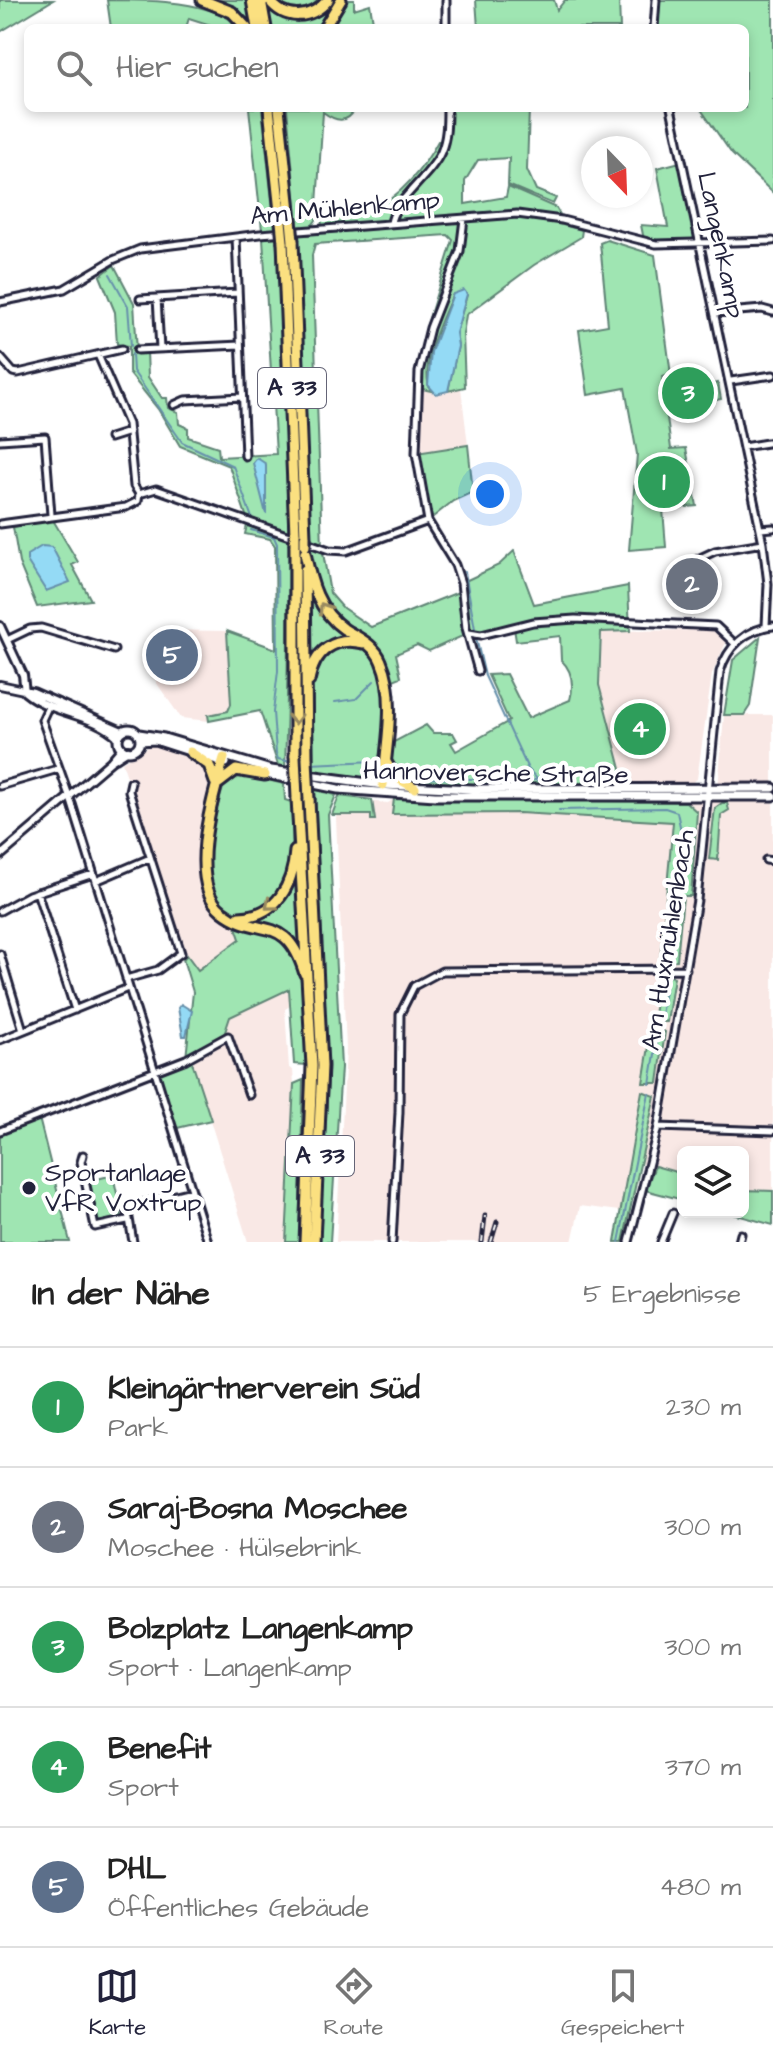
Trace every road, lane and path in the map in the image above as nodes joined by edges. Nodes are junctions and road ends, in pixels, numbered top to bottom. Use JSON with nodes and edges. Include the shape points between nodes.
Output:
{"nodes":[{"id":1,"x":202,"y":0,"type":"edge"},
{"id":2,"x":252,"y":0,"type":"edge"},
{"id":3,"x":261,"y":0,"type":"edge"},
{"id":4,"x":269,"y":0,"type":"edge"},
{"id":5,"x":328,"y":0,"type":"edge"},
{"id":6,"x":341,"y":0,"type":"edge"},
{"id":7,"x":446,"y":0,"type":"edge"},
{"id":8,"x":656,"y":0,"type":"edge"},
{"id":9,"x":243,"y":24,"type":"edge"},
{"id":10,"x":256,"y":24,"type":"edge"},
{"id":11,"x":265,"y":24,"type":"edge"},
{"id":12,"x":326,"y":24,"type":"edge"},
{"id":13,"x":446,"y":24,"type":"edge"},
{"id":14,"x":654,"y":24,"type":"edge"},
{"id":15,"x":270,"y":112,"type":"edge"},
{"id":16,"x":281,"y":112,"type":"edge"},
{"id":17,"x":447,"y":112,"type":"edge"},
{"id":18,"x":672,"y":112,"type":"edge"},
{"id":19,"x":464,"y":219,"type":"junction"},
{"id":20,"x":286,"y":220,"type":"junction"},
{"id":21,"x":391,"y":224,"type":"junction"},
{"id":22,"x":236,"y":237,"type":"junction"},
{"id":23,"x":773,"y":241,"type":"edge"},
{"id":24,"x":702,"y":244,"type":"junction"},
{"id":25,"x":237,"y":293,"type":"junction"},
{"id":26,"x":157,"y":298,"type":"junction"},
{"id":27,"x":140,"y":299,"type":"dead end"},
{"id":28,"x":0,"y":302,"type":"edge"},
{"id":29,"x":773,"y":312,"type":"edge"},
{"id":30,"x":716,"y":313,"type":"junction"},
{"id":31,"x":240,"y":345,"type":"junction"},
{"id":32,"x":122,"y":349,"type":"dead end"},
{"id":33,"x":160,"y":349,"type":"junction"},
{"id":34,"x":137,"y":350,"type":"dead end"},
{"id":35,"x":98,"y":355,"type":"junction"},
{"id":36,"x":0,"y":357,"type":"edge"},
{"id":37,"x":773,"y":375,"type":"edge"},
{"id":38,"x":731,"y":381,"type":"junction"},
{"id":39,"x":242,"y":397,"type":"junction"},
{"id":40,"x":174,"y":405,"type":"dead end"},
{"id":41,"x":129,"y":432,"type":"junction"},
{"id":42,"x":110,"y":438,"type":"dead end"},
{"id":43,"x":0,"y":440,"type":"edge"},
{"id":44,"x":773,"y":442,"type":"edge"},
{"id":45,"x":743,"y":447,"type":"junction"},
{"id":46,"x":245,"y":456,"type":"dead end"},
{"id":47,"x":139,"y":494,"type":"junction"},
{"id":48,"x":51,"y":515,"type":"junction"},
{"id":49,"x":428,"y":521,"type":"junction"},
{"id":50,"x":0,"y":524,"type":"edge"},
{"id":51,"x":773,"y":528,"type":"edge"},
{"id":52,"x":760,"y":529,"type":"junction"},
{"id":53,"x":301,"y":543,"type":"junction"},
{"id":54,"x":763,"y":543,"type":"junction"},
{"id":55,"x":698,"y":559,"type":"dead end"},
{"id":56,"x":0,"y":626,"type":"edge"},
{"id":57,"x":769,"y":626,"type":"edge"},
{"id":58,"x":469,"y":633,"type":"junction"},
{"id":59,"x":7,"y":640,"type":"junction"},
{"id":60,"x":369,"y":644,"type":"junction"},
{"id":61,"x":735,"y":644,"type":"junction"},
{"id":62,"x":114,"y":650,"type":"dead end"},
{"id":63,"x":478,"y":671,"type":"dead end"},
{"id":64,"x":0,"y":685,"type":"edge"},
{"id":65,"x":25,"y":692,"type":"junction"},
{"id":66,"x":306,"y":700,"type":"junction"},
{"id":67,"x":48,"y":707,"type":"junction"},
{"id":68,"x":120,"y":734,"type":"junction"},
{"id":69,"x":139,"y":738,"type":"junction"},
{"id":70,"x":125,"y":749,"type":"junction"},
{"id":71,"x":190,"y":752,"type":"junction"},
{"id":72,"x":385,"y":759,"type":"junction"},
{"id":73,"x":223,"y":761,"type":"junction"},
{"id":74,"x":58,"y":769,"type":"junction"},
{"id":75,"x":265,"y":775,"type":"junction"},
{"id":76,"x":131,"y":782,"type":"dead end"},
{"id":77,"x":0,"y":786,"type":"edge"},
{"id":78,"x":415,"y":788,"type":"junction"},
{"id":79,"x":773,"y":788,"type":"edge"},
{"id":80,"x":382,"y":789,"type":"junction"},
{"id":81,"x":216,"y":790,"type":"junction"},
{"id":82,"x":709,"y":792,"type":"junction"},
{"id":83,"x":68,"y":795,"type":"junction"},
{"id":84,"x":773,"y":796,"type":"edge"},
{"id":85,"x":299,"y":816,"type":"junction"},
{"id":86,"x":0,"y":856,"type":"edge"},
{"id":87,"x":150,"y":858,"type":"junction"},
{"id":88,"x":93,"y":874,"type":"junction"},
{"id":89,"x":96,"y":881,"type":"junction"},
{"id":90,"x":37,"y":892,"type":"junction"},
{"id":91,"x":0,"y":911,"type":"edge"},
{"id":92,"x":232,"y":917,"type":"junction"},
{"id":93,"x":0,"y":954,"type":"edge"},
{"id":94,"x":686,"y":969,"type":"junction"},
{"id":95,"x":126,"y":979,"type":"junction"},
{"id":96,"x":128,"y":988,"type":"junction"},
{"id":97,"x":311,"y":1005,"type":"junction"},
{"id":98,"x":75,"y":1010,"type":"junction"},
{"id":99,"x":23,"y":1030,"type":"junction"},
{"id":100,"x":0,"y":1040,"type":"edge"},
{"id":101,"x":317,"y":1068,"type":"junction"},
{"id":102,"x":154,"y":1069,"type":"junction"},
{"id":103,"x":249,"y":1095,"type":"dead end"},
{"id":104,"x":658,"y":1127,"type":"junction"},
{"id":105,"x":0,"y":1131,"type":"edge"},
{"id":106,"x":773,"y":1131,"type":"edge"},
{"id":107,"x":83,"y":1155,"type":"dead end"},
{"id":108,"x":192,"y":1191,"type":"junction"},
{"id":109,"x":673,"y":1213,"type":"dead end"},
{"id":110,"x":127,"y":1220,"type":"junction"},
{"id":111,"x":741,"y":1234,"type":"dead end"},
{"id":112,"x":133,"y":1242,"type":"edge"},
{"id":113,"x":208,"y":1242,"type":"edge"},
{"id":114,"x":305,"y":1242,"type":"edge"},
{"id":115,"x":314,"y":1242,"type":"edge"},
{"id":116,"x":392,"y":1242,"type":"edge"},
{"id":117,"x":629,"y":1242,"type":"edge"},
{"id":118,"x":661,"y":1242,"type":"edge"},
{"id":119,"x":739,"y":1242,"type":"edge"}],
"edges":[{"from":1,"to":9,"type":"highway","via":[[232,12]]},
{"from":2,"to":10,"type":"highway"},
{"from":3,"to":11,"type":"highway"},
{"from":4,"to":5,"type":"highway","via":[[284,13],[301,16]]},
{"from":6,"to":12,"type":"highway"},
{"from":7,"to":13,"type":"street"},
{"from":8,"to":14,"type":"street"},
{"from":15,"to":20,"type":"highway","number":"A 33"},
{"from":16,"to":20,"type":"highway","number":"A 33"},
{"from":17,"to":21,"type":"street","via":[[442,150],[394,211]]},
{"from":18,"to":24,"type":"street","name":"Langenkamp"},
{"from":19,"to":21,"type":"street","name":"Am Mühlenkamp"},
{"from":19,"to":24,"type":"street","name":"Am Mühlenkamp","via":[[542,216],[645,243]]},
{"from":19,"to":49,"type":"street","via":[[460,251],[419,372],[416,453]]},
{"from":20,"to":53,"type":"highway","number":"A 33","bridge":true},
{"from":21,"to":22,"type":"street","name":"Am Mühlenkamp"},
{"from":22,"to":25,"type":"street"},
{"from":22,"to":28,"type":"street","name":"Am Mühlenkamp","via":[[140,249],[64,289]]},
{"from":23,"to":24,"type":"street","name":"Am Mühlenkamp"},
{"from":24,"to":30,"type":"street","name":"Langenkamp"},
{"from":25,"to":26,"type":"street"},
{"from":25,"to":31,"type":"street"},
{"from":26,"to":27,"type":"street"},
{"from":26,"to":33,"type":"street"},
{"from":29,"to":30,"type":"street"},
{"from":30,"to":38,"type":"street","name":"Langenkamp"},
{"from":31,"to":33,"type":"street"},
{"from":31,"to":39,"type":"street"},
{"from":32,"to":35,"type":"street"},
{"from":33,"to":34,"type":"street"},
{"from":35,"to":36,"type":"street","via":[[18,373]]},
{"from":35,"to":41,"type":"street"},
{"from":37,"to":38,"type":"street"},
{"from":38,"to":45,"type":"street","name":"Langenkamp"},
{"from":39,"to":40,"type":"street"},
{"from":39,"to":46,"type":"street"},
{"from":41,"to":42,"type":"street"},
{"from":41,"to":47,"type":"street"},
{"from":43,"to":48,"type":"street","via":[[45,437]]},
{"from":44,"to":45,"type":"street"},
{"from":45,"to":52,"type":"street","name":"Langenkamp"},
{"from":47,"to":48,"type":"street","via":[[138,501],[126,507]]},
{"from":47,"to":49,"type":"street","via":[[156,489],[329,550],[346,551]]},
{"from":48,"to":50,"type":"street"},
{"from":49,"to":58,"type":"street","via":[[455,565]]},
{"from":51,"to":52,"type":"street"},
{"from":52,"to":54,"type":"street","name":"Langenkamp"},
{"from":60,"to":53,"type":"highway","one_way":true,"via":[[322,608]]},
{"from":53,"to":66,"type":"highway","number":"A 33"},
{"from":53,"to":85,"type":"highway","number":"A 33","one_way":true,"bridge":true,"via":[[295,756]]},
{"from":54,"to":55,"type":"street"},
{"from":54,"to":57,"type":"street","name":"Langenkamp"},
{"from":56,"to":59,"type":"street"},
{"from":57,"to":61,"type":"street"},
{"from":58,"to":61,"type":"street","via":[[575,619],[721,627]]},
{"from":58,"to":63,"type":"street"},
{"from":59,"to":62,"type":"street","via":[[41,628]]},
{"from":59,"to":65,"type":"street"},
{"from":60,"to":66,"type":"highway","via":[[351,640],[325,648],[314,662]]},
{"from":60,"to":72,"type":"highway","via":[[387,682]]},
{"from":61,"to":82,"type":"street","name":"Am Huxmühlenbach","via":[[720,672]]},
{"from":64,"to":65,"type":"street"},
{"from":65,"to":67,"type":"street"},
{"from":65,"to":68,"type":"street","via":[[104,720]]},
{"from":66,"to":101,"type":"highway","number":"A 33","bridge":true},
{"from":67,"to":68,"type":"street"},
{"from":67,"to":74,"type":"street","via":[[42,720]]},
{"from":68,"to":69,"type":"main road","via":[[131,729]]},
{"from":68,"to":70,"type":"main road"},
{"from":69,"to":70,"type":"main road"},
{"from":69,"to":71,"type":"main road"},
{"from":69,"to":73,"type":"main road","via":[[155,735]]},
{"from":70,"to":83,"type":"street"},
{"from":71,"to":73,"type":"main road"},
{"from":71,"to":81,"type":"highway","via":[[211,768]]},
{"from":72,"to":78,"type":"highway","via":[[394,776]]},
{"from":72,"to":80,"type":"highway"},
{"from":73,"to":75,"type":"main road","name":"Hannoversche Straße"},
{"from":73,"to":80,"type":"main road","name":"Hannoversche Straße"},
{"from":73,"to":81,"type":"highway"},
{"from":74,"to":77,"type":"street"},
{"from":74,"to":83,"type":"street"},
{"from":75,"to":80,"type":"main road","name":"Hannoversche Straße"},
{"from":75,"to":81,"type":"highway","via":[[231,771]]},
{"from":76,"to":87,"type":"street","via":[[129,791]]},
{"from":78,"to":80,"type":"main road","name":"Hannoversche Straße"},
{"from":78,"to":82,"type":"main road","name":"Hannoversche Straße"},
{"from":79,"to":82,"type":"main road","name":"Hannoversche Straße"},
{"from":80,"to":82,"type":"main road","name":"Hannoversche Straße"},
{"from":81,"to":92,"type":"highway","via":[[205,885],[211,899]]},
{"from":82,"to":84,"type":"main road","name":"Hannoversche Straße"},
{"from":82,"to":94,"type":"street","name":"Am Huxmühlenbach"},
{"from":83,"to":86,"type":"street"},
{"from":83,"to":88,"type":"street"},
{"from":85,"to":92,"type":"highway","one_way":true,"via":[[287,889],[257,916]]},
{"from":85,"to":97,"type":"highway","number":"A 33"},
{"from":87,"to":89,"type":"street"},
{"from":87,"to":95,"type":"street","via":[[180,956],[158,970]]},
{"from":88,"to":89,"type":"street"},
{"from":88,"to":90,"type":"street"},
{"from":89,"to":95,"type":"street"},
{"from":90,"to":91,"type":"street"},
{"from":90,"to":98,"type":"street"},
{"from":92,"to":97,"type":"highway","via":[[286,937],[301,962]]},
{"from":93,"to":99,"type":"street"},
{"from":94,"to":104,"type":"street","name":"Am Huxmühlenbach"},
{"from":94,"to":116,"type":"street","via":[[442,971],[414,986],[400,1014]]},
{"from":95,"to":96,"type":"street"},
{"from":96,"to":98,"type":"street"},
{"from":96,"to":102,"type":"street"},
{"from":97,"to":101,"type":"highway","number":"A 33"},
{"from":98,"to":99,"type":"street"},
{"from":99,"to":100,"type":"street"},
{"from":101,"to":114,"type":"highway","number":"A 33"},
{"from":101,"to":115,"type":"highway","number":"A 33"},
{"from":102,"to":103,"type":"street","via":[[228,1036]]},
{"from":102,"to":105,"type":"street"},
{"from":102,"to":108,"type":"street"},
{"from":104,"to":106,"type":"street"},
{"from":104,"to":117,"type":"street","name":"Am Huxmühlenbach"},
{"from":107,"to":110,"type":"street","via":[[95,1227]]},
{"from":108,"to":110,"type":"street","via":[[133,1204],[126,1210]]},
{"from":108,"to":113,"type":"street"},
{"from":109,"to":118,"type":"street"},
{"from":110,"to":112,"type":"street"},
{"from":111,"to":119,"type":"street"}]}
